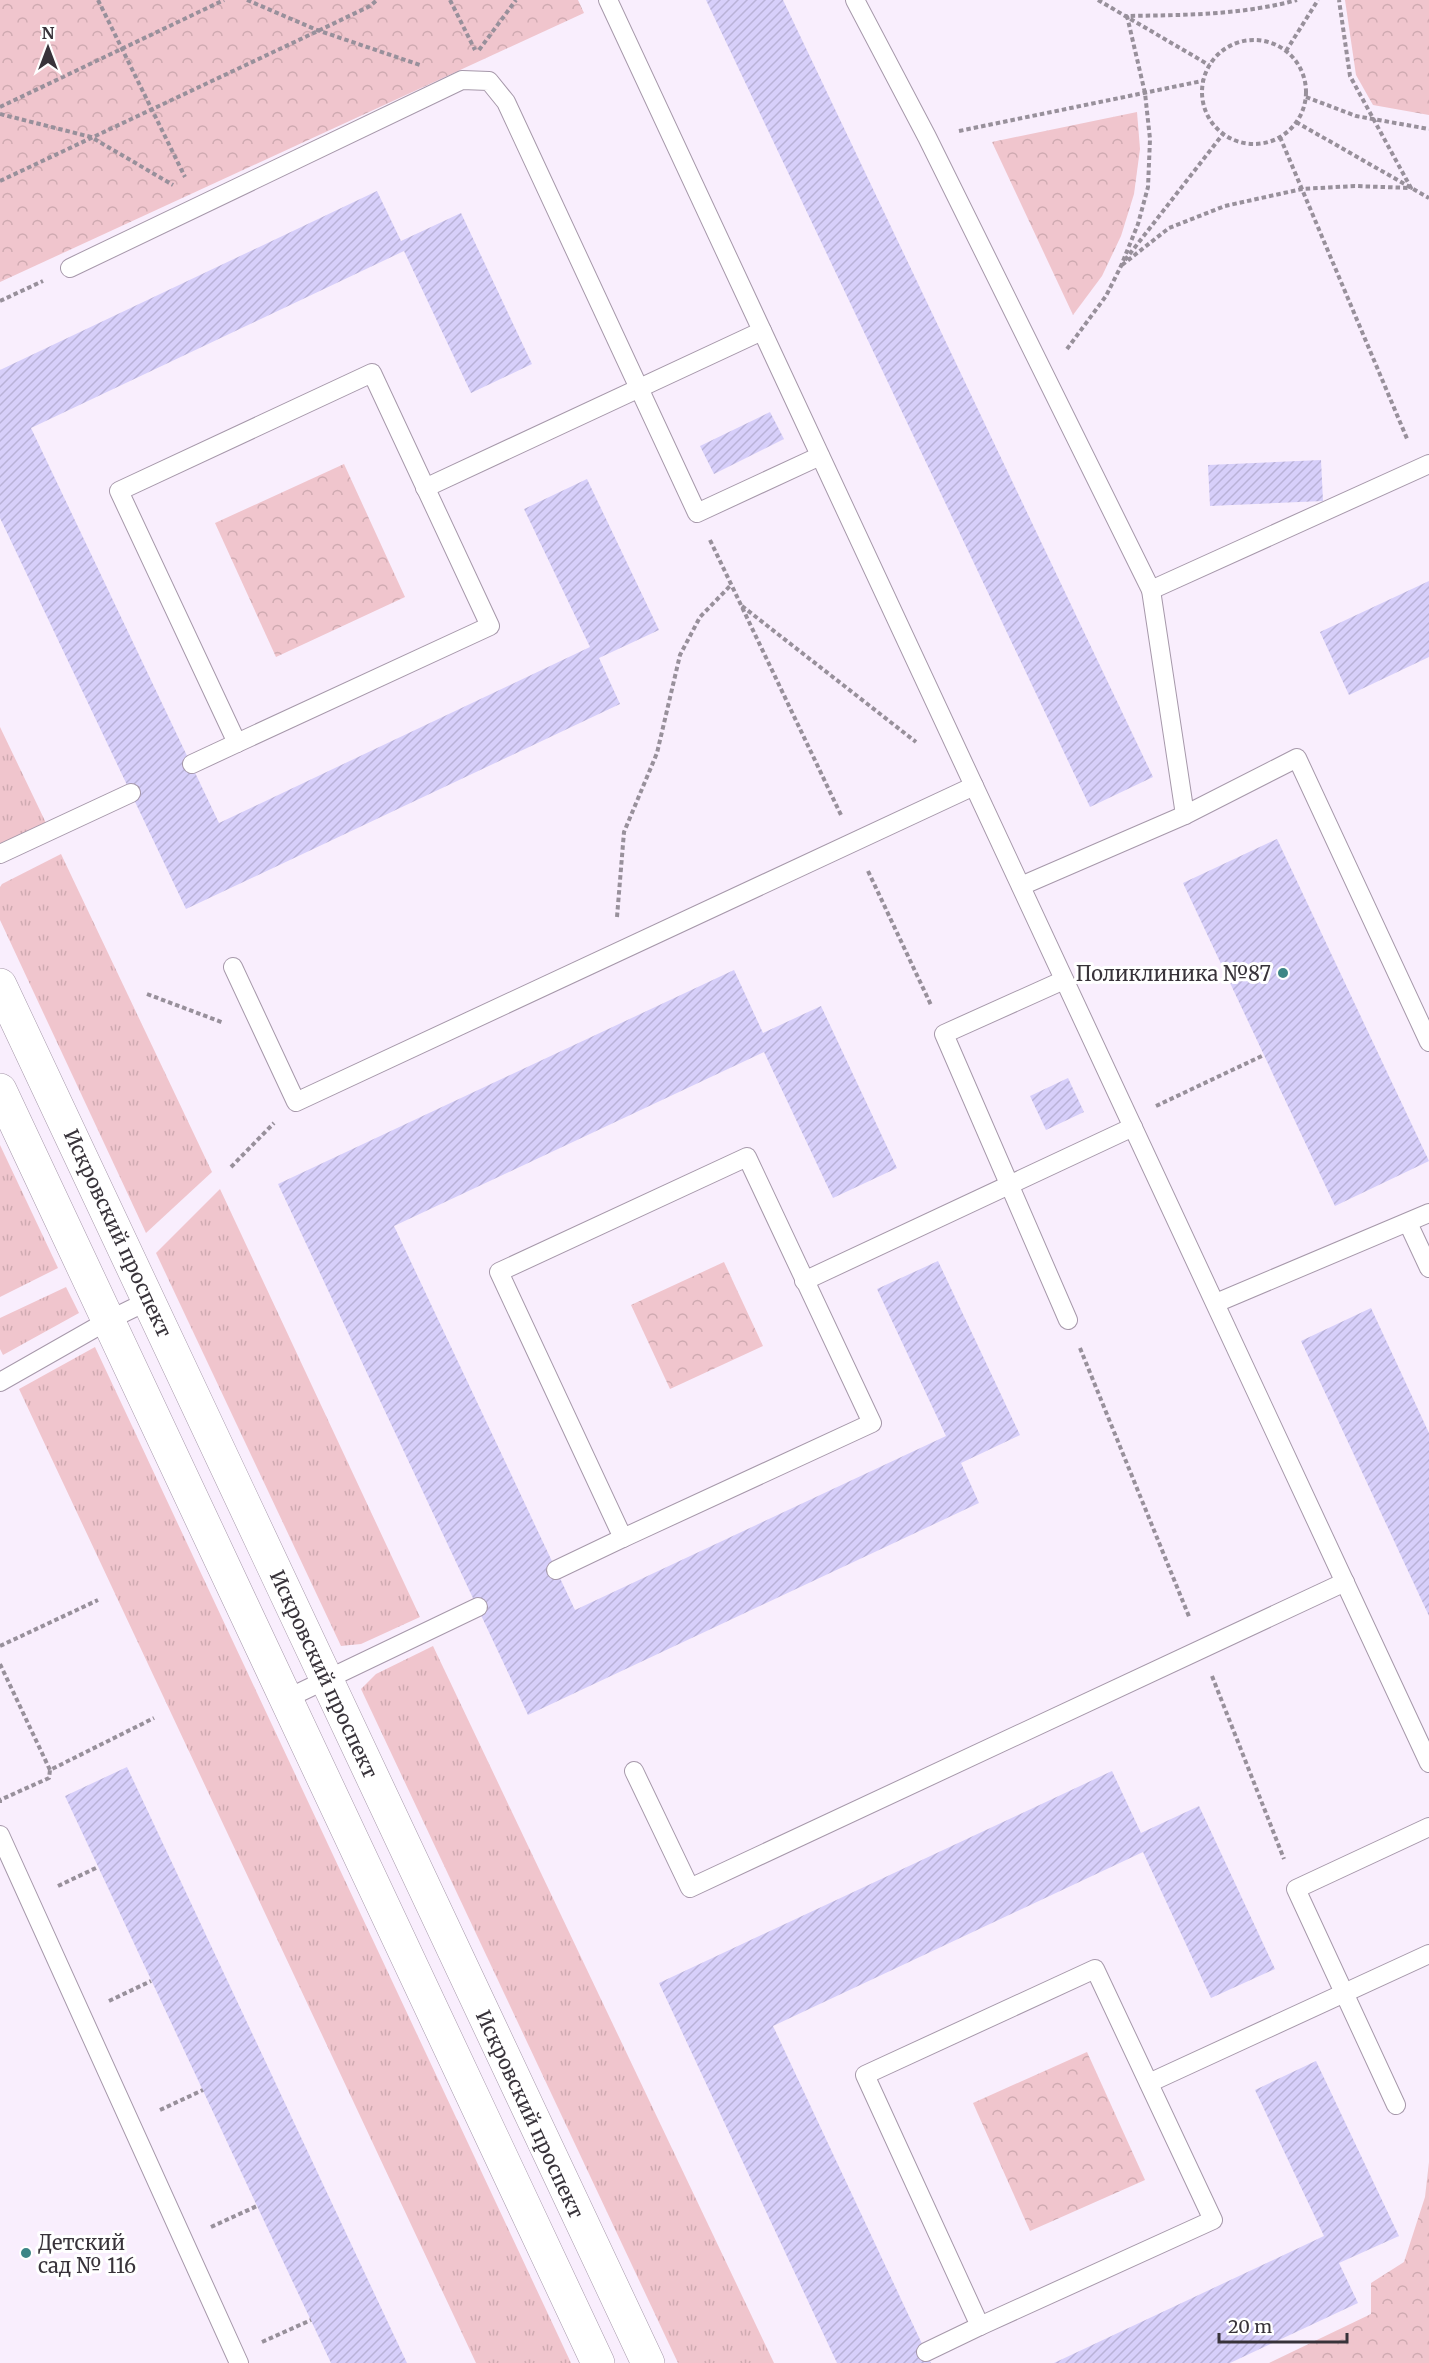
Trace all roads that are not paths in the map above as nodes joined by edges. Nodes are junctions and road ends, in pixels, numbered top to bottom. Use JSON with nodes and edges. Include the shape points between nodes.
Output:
{"nodes":[{"id":1,"x":608,"y":0,"type":"edge"},
{"id":2,"x":855,"y":0,"type":"edge"},
{"id":3,"x":70,"y":268,"type":"road end"},
{"id":4,"x":762,"y":331,"type":"junction"},
{"id":5,"x":639,"y":389,"type":"junction"},
{"id":6,"x":820,"y":456,"type":"junction"},
{"id":7,"x":1424,"y":466,"type":"edge"},
{"id":8,"x":425,"y":488,"type":"junction"},
{"id":9,"x":1151,"y":590,"type":"junction"},
{"id":10,"x":237,"y":743,"type":"junction"},
{"id":11,"x":192,"y":764,"type":"dead end"},
{"id":12,"x":974,"y":786,"type":"junction"},
{"id":13,"x":131,"y":793,"type":"dead end"},
{"id":14,"x":1185,"y":815,"type":"junction"},
{"id":15,"x":0,"y":854,"type":"edge"},
{"id":16,"x":1020,"y":886,"type":"junction"},
{"id":17,"x":233,"y":967,"type":"dead end"},
{"id":18,"x":1064,"y":980,"type":"junction"},
{"id":19,"x":0,"y":985,"type":"edge"},
{"id":20,"x":1429,"y":1042,"type":"edge"},
{"id":21,"x":0,"y":1090,"type":"edge"},
{"id":22,"x":1131,"y":1123,"type":"junction"},
{"id":23,"x":1008,"y":1185,"type":"junction"},
{"id":24,"x":1429,"y":1214,"type":"edge"},
{"id":25,"x":1408,"y":1223,"type":"junction"},
{"id":26,"x":1429,"y":1268,"type":"edge"},
{"id":27,"x":804,"y":1281,"type":"junction"},
{"id":28,"x":150,"y":1300,"type":"junction"},
{"id":29,"x":1215,"y":1303,"type":"junction"},
{"id":30,"x":108,"y":1320,"type":"junction"},
{"id":31,"x":1068,"y":1320,"type":"road end"},
{"id":32,"x":0,"y":1382,"type":"edge"},
{"id":33,"x":623,"y":1538,"type":"junction"},
{"id":34,"x":556,"y":1570,"type":"dead end"},
{"id":35,"x":1345,"y":1582,"type":"junction"},
{"id":36,"x":478,"y":1607,"type":"dead end"},
{"id":37,"x":326,"y":1680,"type":"junction"},
{"id":38,"x":286,"y":1699,"type":"junction"},
{"id":39,"x":1429,"y":1763,"type":"edge"},
{"id":40,"x":634,"y":1771,"type":"dead end"},
{"id":41,"x":1429,"y":1827,"type":"edge"},
{"id":42,"x":0,"y":1835,"type":"edge"},
{"id":43,"x":1429,"y":1954,"type":"edge"},
{"id":44,"x":1344,"y":1993,"type":"junction"},
{"id":45,"x":1149,"y":2083,"type":"junction"},
{"id":46,"x":1396,"y":2105,"type":"dead end"},
{"id":47,"x":980,"y":2326,"type":"junction"},
{"id":48,"x":926,"y":2352,"type":"dead end"},
{"id":49,"x":237,"y":2359,"type":"edge"},
{"id":50,"x":598,"y":2363,"type":"edge"},
{"id":51,"x":648,"y":2363,"type":"edge"}],
"edges":[{"from":1,"to":4,"type":"lane"},
{"from":2,"to":9,"type":"lane"},
{"from":3,"to":5,"type":"lane","via":[[197,202],[462,80],[489,81],[506,102]]},
{"from":4,"to":5,"type":"lane"},
{"from":4,"to":6,"type":"lane"},
{"from":5,"to":6,"type":"lane","via":[[697,513]]},
{"from":5,"to":8,"type":"lane"},
{"from":6,"to":12,"type":"lane"},
{"from":7,"to":9,"type":"lane"},
{"from":8,"to":10,"type":"lane","via":[[490,626]]},
{"from":8,"to":10,"type":"lane","via":[[372,373],[119,491]]},
{"from":9,"to":14,"type":"lane"},
{"from":10,"to":11,"type":"lane"},
{"from":12,"to":16,"type":"lane"},
{"from":12,"to":17,"type":"lane","via":[[296,1102]]},
{"from":13,"to":15,"type":"lane"},
{"from":14,"to":16,"type":"lane"},
{"from":14,"to":20,"type":"lane","via":[[1297,758]]},
{"from":16,"to":18,"type":"lane"},
{"from":18,"to":22,"type":"lane"},
{"from":18,"to":23,"type":"lane","via":[[944,1034]]},
{"from":19,"to":28,"type":"street","name":"Искровский проспект"},
{"from":21,"to":30,"type":"street"},
{"from":22,"to":23,"type":"lane"},
{"from":22,"to":29,"type":"lane"},
{"from":23,"to":27,"type":"lane"},
{"from":23,"to":31,"type":"lane"},
{"from":24,"to":25,"type":"lane"},
{"from":25,"to":26,"type":"lane"},
{"from":25,"to":29,"type":"lane"},
{"from":27,"to":33,"type":"lane","via":[[872,1423]]},
{"from":27,"to":33,"type":"lane","via":[[747,1157],[499,1272]]},
{"from":28,"to":30,"type":"lane"},
{"from":28,"to":37,"type":"street","name":"Искровский проспект"},
{"from":29,"to":35,"type":"lane"},
{"from":30,"to":32,"type":"lane"},
{"from":30,"to":38,"type":"street"},
{"from":33,"to":34,"type":"lane"},
{"from":35,"to":39,"type":"lane"},
{"from":35,"to":40,"type":"lane","via":[[690,1888]]},
{"from":36,"to":37,"type":"lane"},
{"from":37,"to":38,"type":"lane"},
{"from":37,"to":51,"type":"street","name":"Искровский проспект"},
{"from":38,"to":50,"type":"street"},
{"from":41,"to":44,"type":"lane","via":[[1296,1889]]},
{"from":42,"to":49,"type":"lane"},
{"from":43,"to":44,"type":"lane"},
{"from":44,"to":45,"type":"lane"},
{"from":44,"to":46,"type":"lane"},
{"from":45,"to":47,"type":"lane","via":[[1213,2220]]},
{"from":45,"to":47,"type":"lane","via":[[1095,1969],[864,2075]]},
{"from":47,"to":48,"type":"lane"}]}
